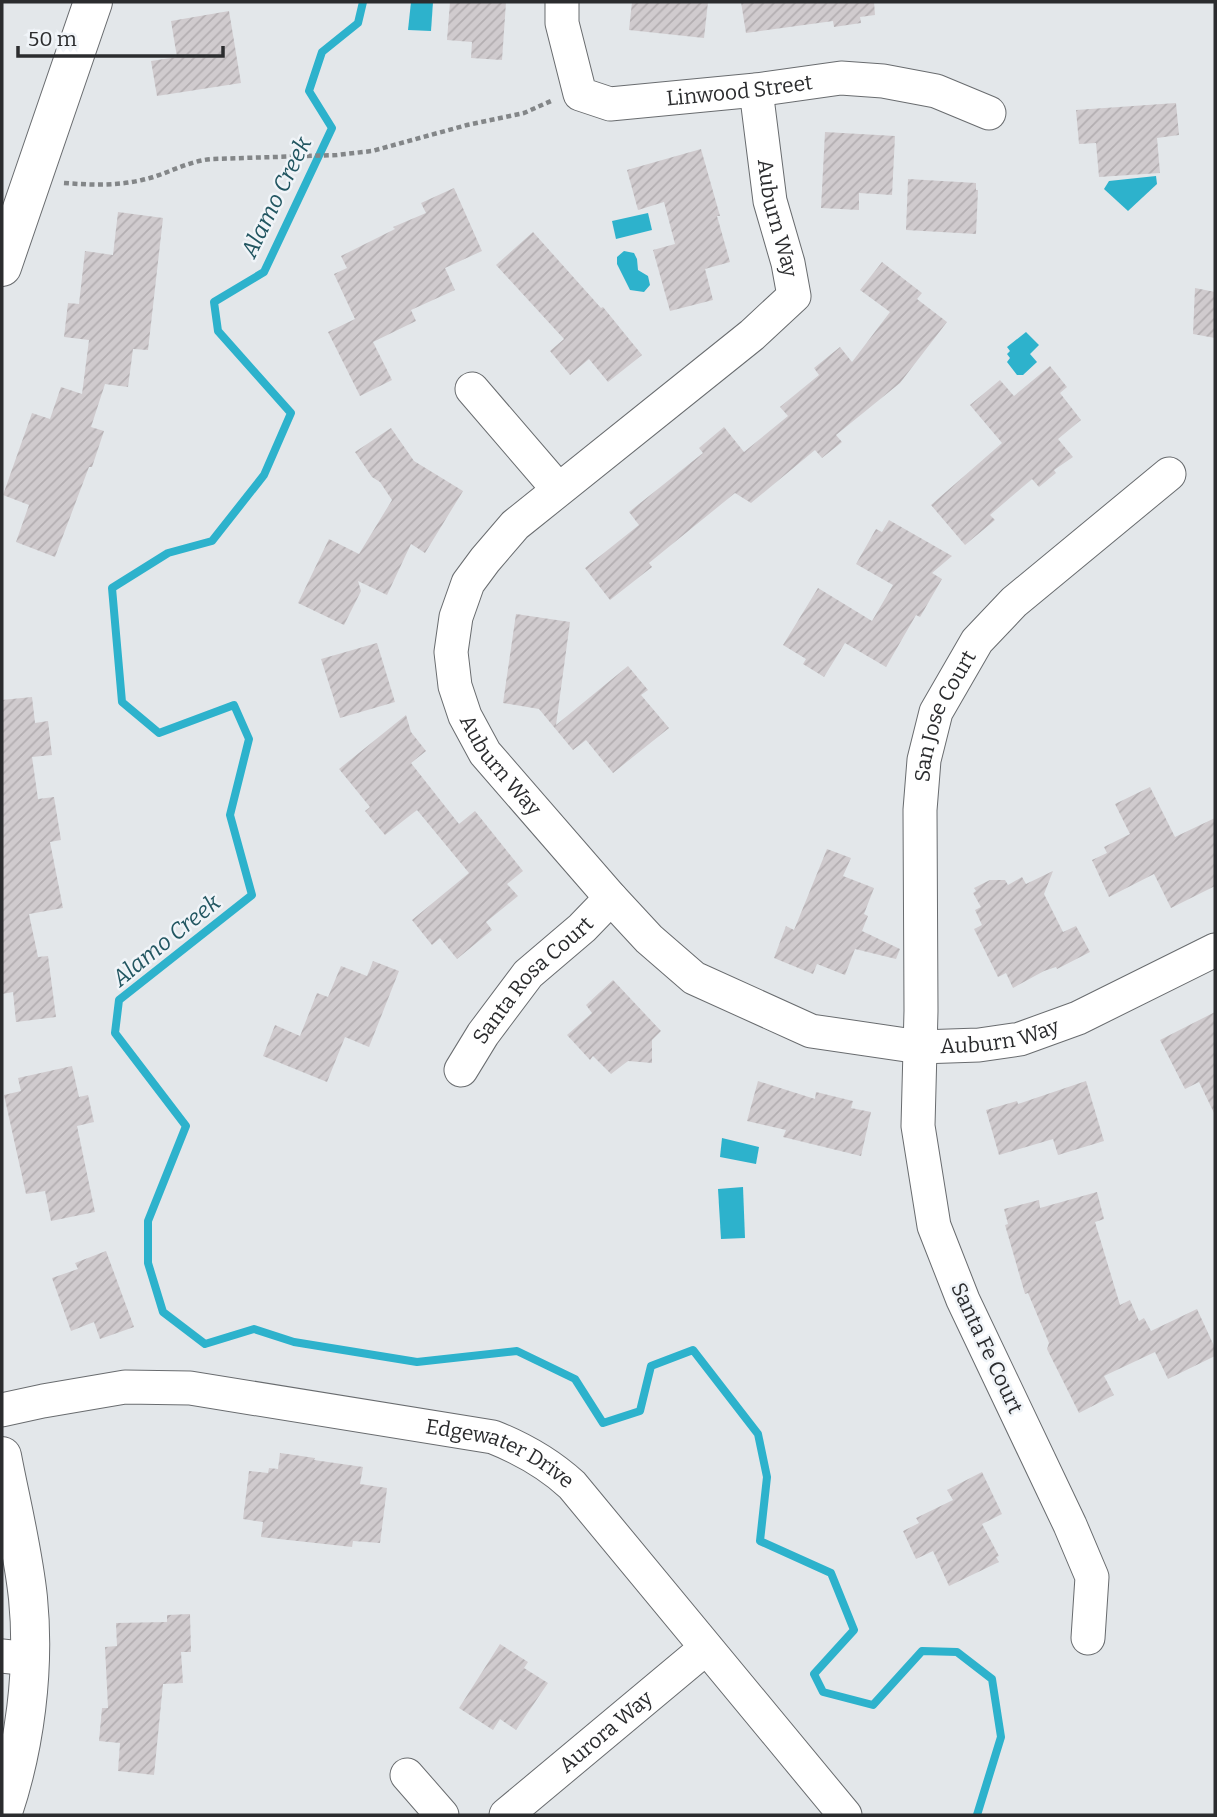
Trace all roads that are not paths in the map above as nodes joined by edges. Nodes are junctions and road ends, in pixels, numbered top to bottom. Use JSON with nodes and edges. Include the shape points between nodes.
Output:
{"nodes":[{"id":1,"x":93,"y":2,"type":"edge"},
{"id":2,"x":562,"y":2,"type":"edge"},
{"id":3,"x":756,"y":90,"type":"junction"},
{"id":4,"x":989,"y":113,"type":"dead end"},
{"id":5,"x":2,"y":267,"type":"edge"},
{"id":6,"x":472,"y":389,"type":"dead end"},
{"id":7,"x":1169,"y":474,"type":"dead end"},
{"id":8,"x":558,"y":489,"type":"junction"},
{"id":9,"x":611,"y":898,"type":"junction"},
{"id":10,"x":1215,"y":950,"type":"edge"},
{"id":11,"x":919,"y":1047,"type":"junction"},
{"id":12,"x":461,"y":1070,"type":"dead end"},
{"id":13,"x":2,"y":1410,"type":"edge"},
{"id":14,"x":2,"y":1456,"type":"edge"},
{"id":15,"x":1088,"y":1637,"type":"dead end"},
{"id":16,"x":706,"y":1648,"type":"junction"},
{"id":17,"x":16,"y":1657,"type":"edge"},
{"id":18,"x":407,"y":1775,"type":"dead end"},
{"id":19,"x":2,"y":1815,"type":"edge"},
{"id":20,"x":442,"y":1815,"type":"edge"},
{"id":21,"x":506,"y":1815,"type":"edge"},
{"id":22,"x":845,"y":1815,"type":"edge"}],
"edges":[{"from":1,"to":5,"type":"street"},
{"from":2,"to":3,"type":"street","name":"Linwood Street","via":[[562,23],[580,94],[610,104]]},
{"from":3,"to":4,"type":"street","name":"Linwood Street","via":[[841,78],[883,81],[936,91]]},
{"from":3,"to":8,"type":"street","name":"Auburn Way","via":[[770,201],[794,296],[752,335]]},
{"from":6,"to":8,"type":"street"},
{"from":7,"to":11,"type":"street","name":"San Jose Court","via":[[1014,602],[977,641],[936,712],[924,760],[920,810]]},
{"from":8,"to":9,"type":"street","name":"Auburn Way","via":[[516,525],[468,583],[456,617],[451,652],[455,686],[485,753]]},
{"from":9,"to":11,"type":"street","name":"Auburn Way","via":[[694,978],[811,1031]]},
{"from":9,"to":12,"type":"street","name":"Santa Rosa Court","via":[[528,974]]},
{"from":10,"to":11,"type":"street","name":"Auburn Way","via":[[1078,1018],[1020,1039]]},
{"from":11,"to":15,"type":"street","name":"Santa Fe Court","via":[[918,1126],[934,1226],[963,1300],[1092,1577]]},
{"from":13,"to":16,"type":"street","name":"Edgewater Drive","via":[[125,1387],[190,1388],[493,1437],[526,1450],[572,1485]]},
{"from":14,"to":17,"type":"street","via":[[29,1600]]},
{"from":16,"to":21,"type":"street","name":"Aurora Way"},
{"from":16,"to":22,"type":"street","name":"Edgewater Drive"},
{"from":17,"to":19,"type":"street","via":[[19,1751]]},
{"from":18,"to":20,"type":"street"}]}
